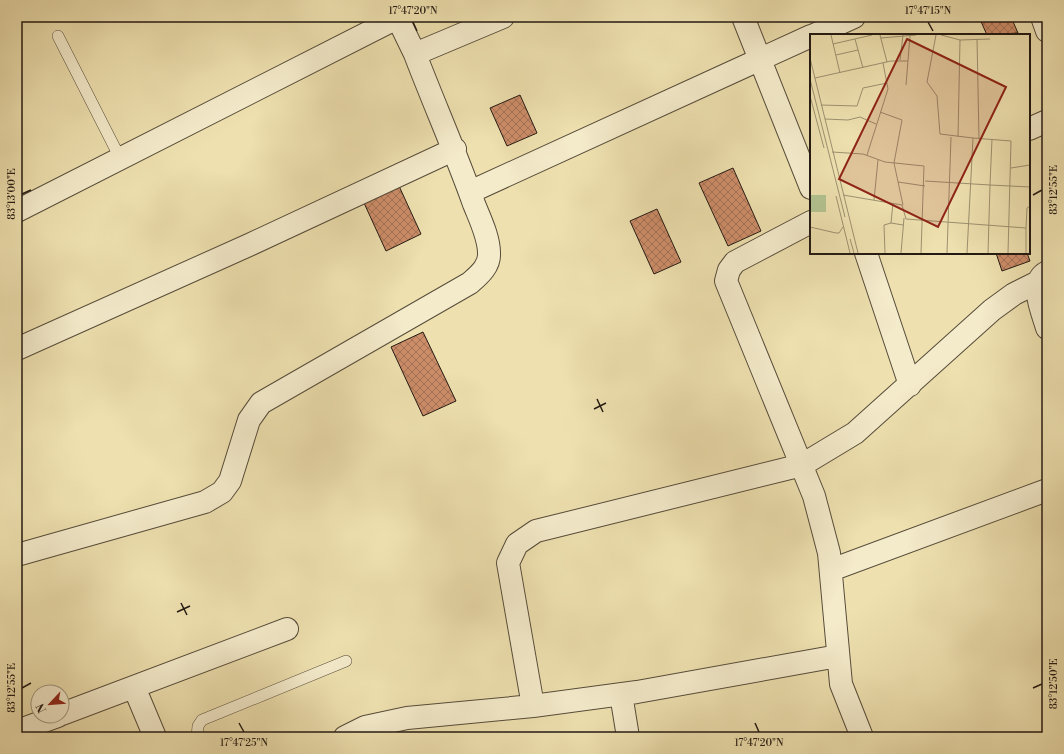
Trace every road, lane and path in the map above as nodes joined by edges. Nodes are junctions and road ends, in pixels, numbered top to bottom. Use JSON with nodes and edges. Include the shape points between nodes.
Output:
{"nodes":[{"id":1,"x":397,"y":17,"type":"edge"},
{"id":2,"x":503,"y":17,"type":"edge"},
{"id":3,"x":743,"y":17,"type":"edge"},
{"id":4,"x":854,"y":17,"type":"edge"},
{"id":5,"x":1042,"y":17,"type":"edge"},
{"id":6,"x":1047,"y":31,"type":"edge"},
{"id":7,"x":816,"y":34,"type":"edge"},
{"id":8,"x":58,"y":36,"type":"dead end"},
{"id":9,"x":810,"y":36,"type":"edge"},
{"id":10,"x":415,"y":54,"type":"junction"},
{"id":11,"x":760,"y":60,"type":"junction"},
{"id":12,"x":1047,"y":121,"type":"edge"},
{"id":13,"x":1030,"y":129,"type":"edge"},
{"id":14,"x":455,"y":149,"type":"junction"},
{"id":15,"x":120,"y":158,"type":"junction"},
{"id":16,"x":810,"y":185,"type":"edge"},
{"id":17,"x":470,"y":192,"type":"junction"},
{"id":18,"x":17,"y":211,"type":"edge"},
{"id":19,"x":810,"y":223,"type":"edge"},
{"id":20,"x":866,"y":254,"type":"edge"},
{"id":21,"x":1043,"y":277,"type":"edge"},
{"id":22,"x":1047,"y":328,"type":"edge"},
{"id":23,"x":17,"y":349,"type":"edge"},
{"id":24,"x":910,"y":385,"type":"junction"},
{"id":25,"x":802,"y":465,"type":"junction"},
{"id":26,"x":1047,"y":490,"type":"edge"},
{"id":27,"x":17,"y":555,"type":"edge"},
{"id":28,"x":831,"y":570,"type":"junction"},
{"id":29,"x":287,"y":629,"type":"dead end"},
{"id":30,"x":838,"y":656,"type":"junction"},
{"id":31,"x":346,"y":661,"type":"dead end"},
{"id":32,"x":134,"y":687,"type":"junction"},
{"id":33,"x":621,"y":694,"type":"junction"},
{"id":34,"x":533,"y":706,"type":"junction"},
{"id":35,"x":70,"y":711,"type":"edge"},
{"id":36,"x":38,"y":724,"type":"edge"},
{"id":37,"x":17,"y":732,"type":"edge"},
{"id":38,"x":155,"y":737,"type":"edge"},
{"id":39,"x":197,"y":737,"type":"edge"},
{"id":40,"x":345,"y":737,"type":"edge"},
{"id":41,"x":628,"y":737,"type":"edge"},
{"id":42,"x":862,"y":737,"type":"edge"}],
"edges":[{"from":1,"to":10,"type":"street"},
{"from":1,"to":15,"type":"street"},
{"from":2,"to":10,"type":"street"},
{"from":3,"to":11,"type":"street"},
{"from":4,"to":7,"type":"street"},
{"from":5,"to":6,"type":"street"},
{"from":8,"to":15,"type":"lane"},
{"from":9,"to":11,"type":"street"},
{"from":10,"to":14,"type":"street","via":[[436,111]]},
{"from":11,"to":16,"type":"street"},
{"from":11,"to":17,"type":"street"},
{"from":12,"to":13,"type":"street"},
{"from":14,"to":17,"type":"street"},
{"from":14,"to":23,"type":"street","via":[[250,245]]},
{"from":15,"to":18,"type":"street"},
{"from":17,"to":27,"type":"street","via":[[490,255],[484,270],[470,283],[260,404],[249,420],[230,481],[222,492],[205,502]]},
{"from":19,"to":25,"type":"street","via":[[735,262],[726,281]]},
{"from":20,"to":24,"type":"street"},
{"from":21,"to":22,"type":"street","via":[[1038,293]]},
{"from":21,"to":24,"type":"street","via":[[992,310]]},
{"from":24,"to":25,"type":"street","via":[[855,433]]},
{"from":25,"to":28,"type":"street","via":[[821,521]]},
{"from":25,"to":34,"type":"street","via":[[536,531],[517,544],[508,563]]},
{"from":26,"to":28,"type":"street"},
{"from":28,"to":30,"type":"street"},
{"from":29,"to":32,"type":"street"},
{"from":30,"to":33,"type":"street"},
{"from":30,"to":42,"type":"street","via":[[841,684]]},
{"from":31,"to":39,"type":"lane","via":[[202,720],[198,726]]},
{"from":32,"to":35,"type":"street"},
{"from":32,"to":38,"type":"street"},
{"from":33,"to":34,"type":"street"},
{"from":33,"to":41,"type":"street"},
{"from":34,"to":40,"type":"street","via":[[407,718],[365,727]]},
{"from":36,"to":37,"type":"street"}]}
